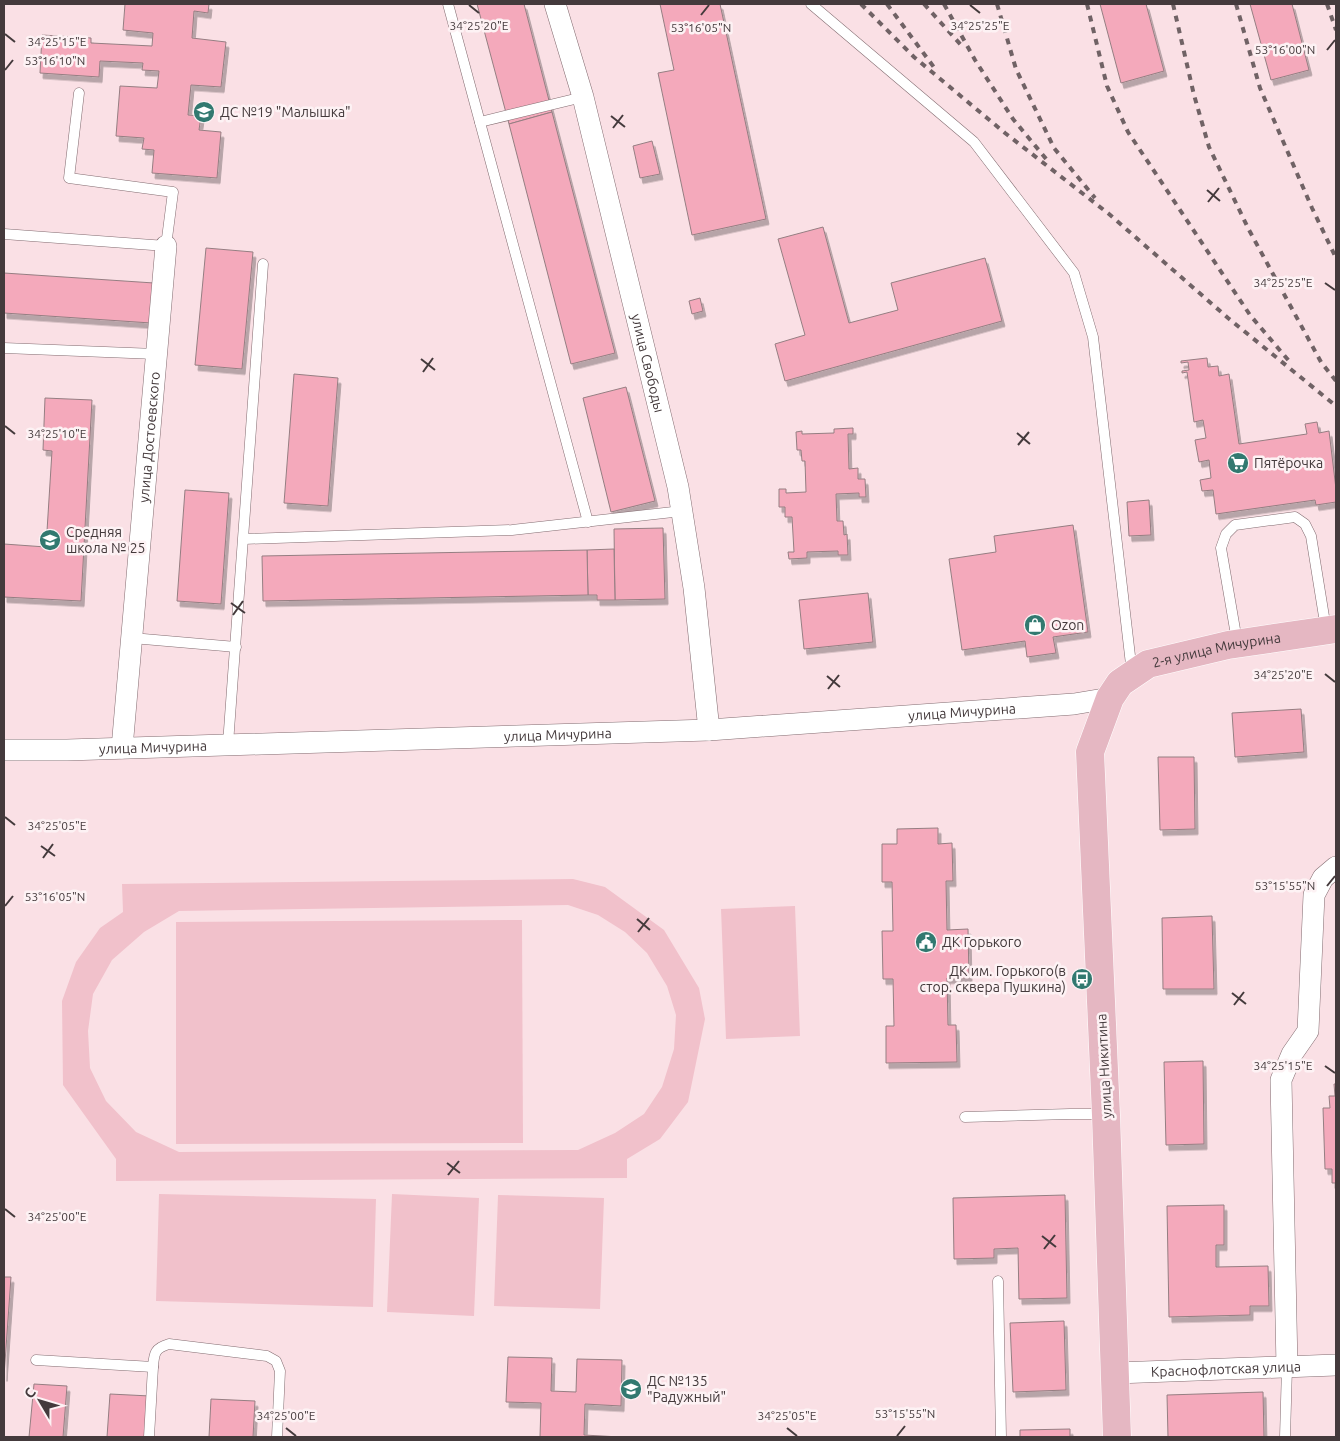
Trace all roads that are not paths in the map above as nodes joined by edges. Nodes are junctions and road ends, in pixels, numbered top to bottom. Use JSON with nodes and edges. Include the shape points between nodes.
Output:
{"nodes":[{"id":1,"x":448,"y":4,"type":"edge"},
{"id":2,"x":555,"y":4,"type":"edge"},
{"id":3,"x":811,"y":4,"type":"edge"},
{"id":4,"x":79,"y":93,"type":"dead end"},
{"id":5,"x":582,"y":97,"type":"junction"},
{"id":6,"x":480,"y":122,"type":"junction"},
{"id":7,"x":4,"y":234,"type":"edge"},
{"id":8,"x":166,"y":246,"type":"junction"},
{"id":9,"x":263,"y":264,"type":"dead end"},
{"id":10,"x":4,"y":348,"type":"edge"},
{"id":11,"x":156,"y":354,"type":"junction"},
{"id":12,"x":682,"y":511,"type":"junction"},
{"id":13,"x":588,"y":522,"type":"junction"},
{"id":14,"x":244,"y":538,"type":"junction"},
{"id":15,"x":1331,"y":630,"type":"edge"},
{"id":16,"x":132,"y":638,"type":"junction"},
{"id":17,"x":1238,"y":644,"type":"junction"},
{"id":18,"x":236,"y":647,"type":"junction"},
{"id":19,"x":1132,"y":674,"type":"junction"},
{"id":20,"x":1110,"y":698,"type":"junction"},
{"id":21,"x":709,"y":730,"type":"junction"},
{"id":22,"x":228,"y":744,"type":"junction"},
{"id":23,"x":122,"y":748,"type":"junction"},
{"id":24,"x":4,"y":750,"type":"edge"},
{"id":25,"x":1336,"y":867,"type":"edge"},
{"id":26,"x":1106,"y":1114,"type":"junction"},
{"id":27,"x":966,"y":1118,"type":"dead end"},
{"id":28,"x":998,"y":1280,"type":"dead end"},
{"id":29,"x":36,"y":1360,"type":"dead end"},
{"id":30,"x":1336,"y":1365,"type":"edge"},
{"id":31,"x":1287,"y":1366,"type":"junction"},
{"id":32,"x":153,"y":1367,"type":"junction"},
{"id":33,"x":1116,"y":1373,"type":"junction"},
{"id":34,"x":149,"y":1437,"type":"edge"},
{"id":35,"x":276,"y":1437,"type":"edge"},
{"id":36,"x":1001,"y":1437,"type":"edge"},
{"id":37,"x":1117,"y":1437,"type":"edge"},
{"id":38,"x":1285,"y":1437,"type":"edge"}],
"edges":[{"from":1,"to":6,"type":"lane"},
{"from":2,"to":5,"type":"street","name":"улица Свободы"},
{"from":3,"to":19,"type":"lane","via":[[974,142],[1074,273],[1093,337]]},
{"from":4,"to":8,"type":"lane","via":[[69,178],[173,192]]},
{"from":5,"to":6,"type":"lane"},
{"from":5,"to":12,"type":"street","name":"улица Свободы"},
{"from":6,"to":13,"type":"lane"},
{"from":7,"to":8,"type":"lane"},
{"from":8,"to":11,"type":"street","name":"улица Достоевского"},
{"from":9,"to":14,"type":"lane"},
{"from":10,"to":11,"type":"lane"},
{"from":11,"to":16,"type":"street","name":"улица Достоевского"},
{"from":12,"to":13,"type":"lane"},
{"from":12,"to":21,"type":"street","name":"улица Свободы"},
{"from":13,"to":14,"type":"lane","via":[[512,530]]},
{"from":14,"to":18,"type":"lane"},
{"from":15,"to":17,"type":"main road","name":"2-я улица Мичурина"},
{"from":15,"to":17,"type":"lane","via":[[1311,536],[1305,524],[1294,518],[1235,525],[1226,534],[1221,548]]},
{"from":16,"to":18,"type":"lane"},
{"from":16,"to":23,"type":"street","name":"улица Достоевского"},
{"from":17,"to":19,"type":"main road","name":"2-я улица Мичурина","via":[[1164,659]]},
{"from":18,"to":22,"type":"lane"},
{"from":19,"to":20,"type":"main road","name":"2-я улица Мичурина","via":[[1120,683]]},
{"from":20,"to":21,"type":"street","name":"улица Мичурина","via":[[1074,704]]},
{"from":20,"to":26,"type":"main road","name":"улица Никитина","via":[[1090,752]]},
{"from":21,"to":22,"type":"street","name":"улица Мичурина"},
{"from":22,"to":23,"type":"street","name":"улица Мичурина"},
{"from":23,"to":24,"type":"street","name":"улица Мичурина"},
{"from":25,"to":31,"type":"street","via":[[1323,878],[1314,895],[1308,1031],[1292,1054],[1281,1080]]},
{"from":26,"to":27,"type":"lane"},
{"from":26,"to":33,"type":"main road","name":"улица Никитина"},
{"from":28,"to":36,"type":"lane"},
{"from":29,"to":32,"type":"lane"},
{"from":30,"to":31,"type":"street","name":"Краснофлотская улица"},
{"from":31,"to":33,"type":"street","name":"Краснофлотская улица"},
{"from":31,"to":38,"type":"lane"},
{"from":32,"to":34,"type":"lane"},
{"from":32,"to":35,"type":"lane","via":[[154,1355],[160,1346],[170,1344],[267,1356],[276,1361],[280,1371]]},
{"from":33,"to":37,"type":"main road","name":"улица Никитина"}]}
